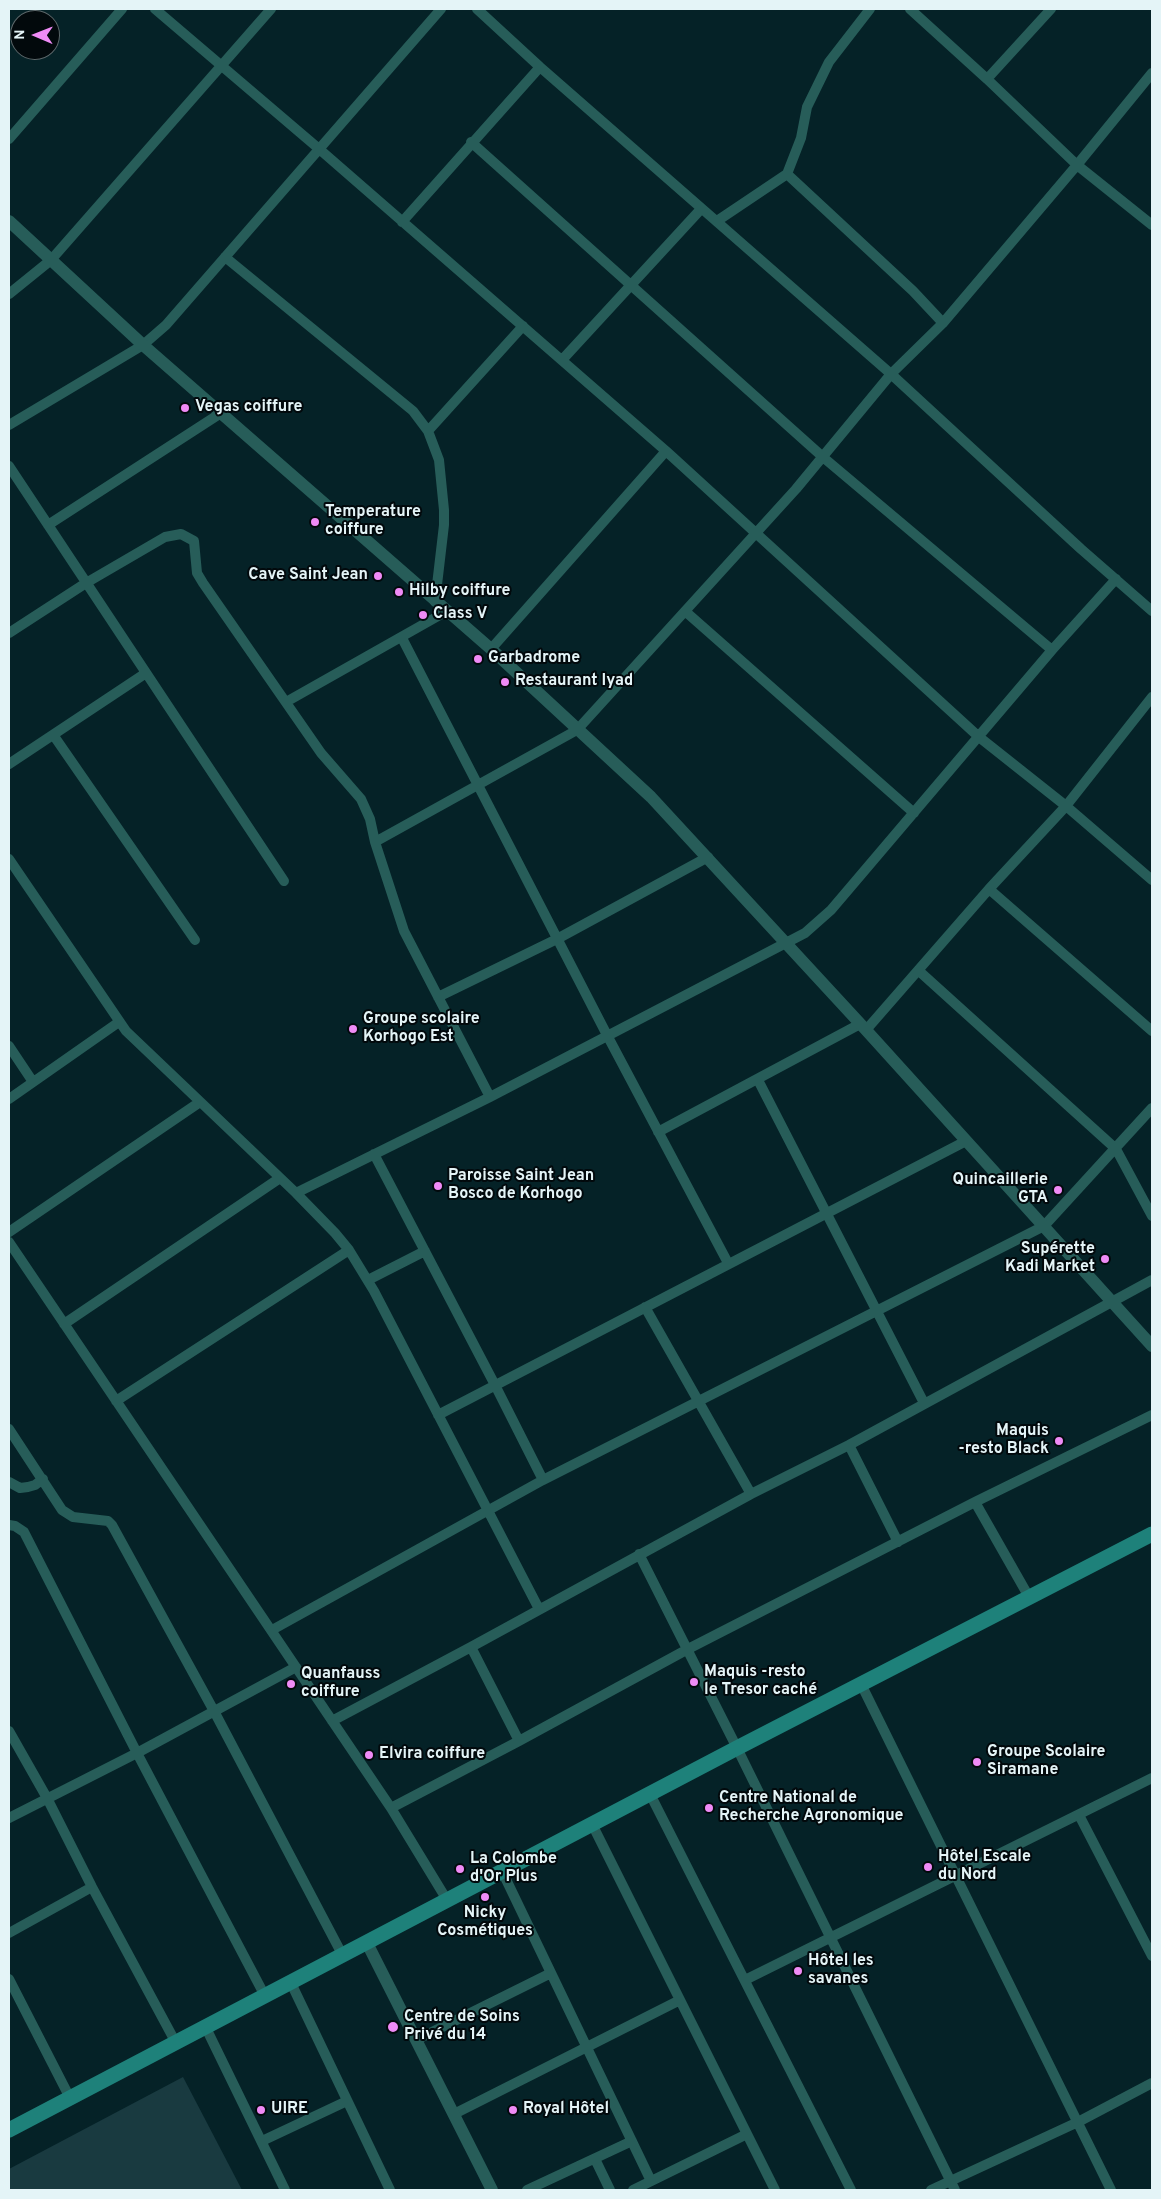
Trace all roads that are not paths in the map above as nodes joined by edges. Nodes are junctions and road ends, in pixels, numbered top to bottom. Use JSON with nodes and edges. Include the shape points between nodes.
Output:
{"nodes":[{"id":1,"x":122,"y":9,"type":"edge"},
{"id":2,"x":155,"y":9,"type":"edge"},
{"id":3,"x":271,"y":9,"type":"edge"},
{"id":4,"x":441,"y":9,"type":"edge"},
{"id":5,"x":477,"y":9,"type":"edge"},
{"id":6,"x":870,"y":9,"type":"edge"},
{"id":7,"x":910,"y":9,"type":"edge"},
{"id":8,"x":1050,"y":9,"type":"edge"},
{"id":9,"x":222,"y":67,"type":"junction"},
{"id":10,"x":540,"y":67,"type":"junction"},
{"id":11,"x":1152,"y":73,"type":"edge"},
{"id":12,"x":988,"y":79,"type":"junction"},
{"id":13,"x":9,"y":140,"type":"edge"},
{"id":14,"x":471,"y":142,"type":"junction"},
{"id":15,"x":318,"y":148,"type":"junction"},
{"id":16,"x":1078,"y":165,"type":"junction"},
{"id":17,"x":787,"y":174,"type":"junction"},
{"id":18,"x":701,"y":209,"type":"junction"},
{"id":19,"x":9,"y":221,"type":"edge"},
{"id":20,"x":717,"y":221,"type":"junction"},
{"id":21,"x":402,"y":222,"type":"junction"},
{"id":22,"x":1152,"y":226,"type":"edge"},
{"id":23,"x":225,"y":257,"type":"junction"},
{"id":24,"x":51,"y":260,"type":"junction"},
{"id":25,"x":631,"y":284,"type":"junction"},
{"id":26,"x":9,"y":294,"type":"edge"},
{"id":27,"x":943,"y":323,"type":"junction"},
{"id":28,"x":523,"y":326,"type":"junction"},
{"id":29,"x":144,"y":345,"type":"junction"},
{"id":30,"x":562,"y":360,"type":"junction"},
{"id":31,"x":891,"y":374,"type":"junction"},
{"id":32,"x":221,"y":413,"type":"junction"},
{"id":33,"x":9,"y":425,"type":"edge"},
{"id":34,"x":428,"y":431,"type":"junction"},
{"id":35,"x":666,"y":451,"type":"junction"},
{"id":36,"x":824,"y":458,"type":"junction"},
{"id":37,"x":9,"y":466,"type":"edge"},
{"id":38,"x":48,"y":525,"type":"junction"},
{"id":39,"x":757,"y":533,"type":"junction"},
{"id":40,"x":1116,"y":580,"type":"junction"},
{"id":41,"x":86,"y":583,"type":"junction"},
{"id":42,"x":435,"y":602,"type":"junction"},
{"id":43,"x":446,"y":611,"type":"junction"},
{"id":44,"x":686,"y":612,"type":"junction"},
{"id":45,"x":1152,"y":612,"type":"edge"},
{"id":46,"x":9,"y":633,"type":"edge"},
{"id":47,"x":402,"y":638,"type":"junction"},
{"id":48,"x":490,"y":649,"type":"junction"},
{"id":49,"x":1052,"y":650,"type":"junction"},
{"id":50,"x":146,"y":673,"type":"junction"},
{"id":51,"x":1152,"y":697,"type":"edge"},
{"id":52,"x":286,"y":702,"type":"junction"},
{"id":53,"x":577,"y":730,"type":"junction"},
{"id":54,"x":54,"y":736,"type":"junction"},
{"id":55,"x":979,"y":737,"type":"junction"},
{"id":56,"x":9,"y":764,"type":"edge"},
{"id":57,"x":478,"y":786,"type":"junction"},
{"id":58,"x":1066,"y":806,"type":"junction"},
{"id":59,"x":914,"y":813,"type":"junction"},
{"id":60,"x":375,"y":842,"type":"junction"},
{"id":61,"x":708,"y":857,"type":"junction"},
{"id":62,"x":9,"y":859,"type":"edge"},
{"id":63,"x":1152,"y":880,"type":"edge"},
{"id":64,"x":284,"y":881,"type":"dead end"},
{"id":65,"x":989,"y":889,"type":"junction"},
{"id":66,"x":557,"y":939,"type":"junction"},
{"id":67,"x":195,"y":940,"type":"dead end"},
{"id":68,"x":786,"y":944,"type":"junction"},
{"id":69,"x":919,"y":971,"type":"junction"},
{"id":70,"x":438,"y":998,"type":"junction"},
{"id":71,"x":119,"y":1022,"type":"junction"},
{"id":72,"x":863,"y":1027,"type":"junction"},
{"id":73,"x":1152,"y":1031,"type":"edge"},
{"id":74,"x":607,"y":1035,"type":"junction"},
{"id":75,"x":9,"y":1046,"type":"edge"},
{"id":76,"x":758,"y":1080,"type":"junction"},
{"id":77,"x":32,"y":1082,"type":"junction"},
{"id":78,"x":490,"y":1097,"type":"junction"},
{"id":79,"x":9,"y":1099,"type":"edge"},
{"id":80,"x":200,"y":1102,"type":"junction"},
{"id":81,"x":1152,"y":1108,"type":"edge"},
{"id":82,"x":658,"y":1132,"type":"junction"},
{"id":83,"x":966,"y":1141,"type":"junction"},
{"id":84,"x":1116,"y":1148,"type":"junction"},
{"id":85,"x":374,"y":1154,"type":"junction"},
{"id":86,"x":280,"y":1178,"type":"junction"},
{"id":87,"x":296,"y":1193,"type":"junction"},
{"id":88,"x":827,"y":1213,"type":"junction"},
{"id":89,"x":1152,"y":1216,"type":"edge"},
{"id":90,"x":1044,"y":1226,"type":"junction"},
{"id":91,"x":9,"y":1232,"type":"edge"},
{"id":92,"x":9,"y":1242,"type":"edge"},
{"id":93,"x":349,"y":1250,"type":"junction"},
{"id":94,"x":425,"y":1251,"type":"junction"},
{"id":95,"x":728,"y":1263,"type":"junction"},
{"id":96,"x":368,"y":1280,"type":"junction"},
{"id":97,"x":1152,"y":1280,"type":"edge"},
{"id":98,"x":1113,"y":1302,"type":"junction"},
{"id":99,"x":645,"y":1307,"type":"junction"},
{"id":100,"x":876,"y":1312,"type":"junction"},
{"id":101,"x":64,"y":1324,"type":"junction"},
{"id":102,"x":1152,"y":1346,"type":"edge"},
{"id":103,"x":496,"y":1384,"type":"junction"},
{"id":104,"x":116,"y":1401,"type":"junction"},
{"id":105,"x":699,"y":1401,"type":"junction"},
{"id":106,"x":924,"y":1403,"type":"junction"},
{"id":107,"x":1152,"y":1415,"type":"edge"},
{"id":108,"x":438,"y":1416,"type":"junction"},
{"id":109,"x":9,"y":1429,"type":"edge"},
{"id":110,"x":849,"y":1445,"type":"junction"},
{"id":111,"x":43,"y":1479,"type":"junction"},
{"id":112,"x":543,"y":1480,"type":"junction"},
{"id":113,"x":9,"y":1482,"type":"edge"},
{"id":114,"x":751,"y":1494,"type":"junction"},
{"id":115,"x":975,"y":1502,"type":"junction"},
{"id":116,"x":487,"y":1512,"type":"junction"},
{"id":117,"x":9,"y":1525,"type":"edge"},
{"id":118,"x":1152,"y":1534,"type":"edge"},
{"id":119,"x":898,"y":1542,"type":"junction"},
{"id":120,"x":640,"y":1554,"type":"junction"},
{"id":121,"x":1029,"y":1597,"type":"junction"},
{"id":122,"x":539,"y":1609,"type":"junction"},
{"id":123,"x":272,"y":1630,"type":"junction"},
{"id":124,"x":471,"y":1647,"type":"junction"},
{"id":125,"x":688,"y":1649,"type":"junction"},
{"id":126,"x":296,"y":1667,"type":"junction"},
{"id":127,"x":862,"y":1684,"type":"junction"},
{"id":128,"x":214,"y":1711,"type":"junction"},
{"id":129,"x":332,"y":1721,"type":"junction"},
{"id":130,"x":9,"y":1731,"type":"edge"},
{"id":131,"x":12,"y":1739,"type":"edge"},
{"id":132,"x":519,"y":1741,"type":"junction"},
{"id":133,"x":737,"y":1748,"type":"junction"},
{"id":134,"x":136,"y":1753,"type":"junction"},
{"id":135,"x":1152,"y":1778,"type":"edge"},
{"id":136,"x":650,"y":1794,"type":"junction"},
{"id":137,"x":47,"y":1798,"type":"junction"},
{"id":138,"x":391,"y":1808,"type":"junction"},
{"id":139,"x":1079,"y":1814,"type":"junction"},
{"id":140,"x":9,"y":1818,"type":"edge"},
{"id":141,"x":592,"y":1824,"type":"junction"},
{"id":142,"x":502,"y":1871,"type":"junction"},
{"id":143,"x":956,"y":1876,"type":"junction"},
{"id":144,"x":92,"y":1887,"type":"junction"},
{"id":145,"x":447,"y":1900,"type":"junction"},
{"id":146,"x":1152,"y":1930,"type":"edge"},
{"id":147,"x":9,"y":1933,"type":"edge"},
{"id":148,"x":1142,"y":1936,"type":"junction"},
{"id":149,"x":830,"y":1938,"type":"junction"},
{"id":150,"x":367,"y":1943,"type":"junction"},
{"id":151,"x":342,"y":1956,"type":"junction"},
{"id":152,"x":1152,"y":1956,"type":"edge"},
{"id":153,"x":551,"y":1972,"type":"junction"},
{"id":154,"x":9,"y":1979,"type":"edge"},
{"id":155,"x":745,"y":1980,"type":"junction"},
{"id":156,"x":291,"y":1983,"type":"junction"},
{"id":157,"x":266,"y":1996,"type":"junction"},
{"id":158,"x":680,"y":2000,"type":"junction"},
{"id":159,"x":206,"y":2028,"type":"junction"},
{"id":160,"x":416,"y":2040,"type":"junction"},
{"id":161,"x":176,"y":2043,"type":"junction"},
{"id":162,"x":586,"y":2046,"type":"junction"},
{"id":163,"x":1152,"y":2083,"type":"edge"},
{"id":164,"x":70,"y":2098,"type":"junction"},
{"id":165,"x":347,"y":2100,"type":"junction"},
{"id":166,"x":454,"y":2114,"type":"junction"},
{"id":167,"x":1078,"y":2122,"type":"junction"},
{"id":168,"x":9,"y":2130,"type":"edge"},
{"id":169,"x":747,"y":2134,"type":"junction"},
{"id":170,"x":262,"y":2141,"type":"junction"},
{"id":171,"x":632,"y":2141,"type":"junction"},
{"id":172,"x":595,"y":2159,"type":"junction"},
{"id":173,"x":651,"y":2181,"type":"junction"},
{"id":174,"x":952,"y":2186,"type":"edge"},
{"id":175,"x":285,"y":2190,"type":"edge"},
{"id":176,"x":390,"y":2190,"type":"edge"},
{"id":177,"x":492,"y":2190,"type":"edge"},
{"id":178,"x":528,"y":2190,"type":"edge"},
{"id":179,"x":610,"y":2190,"type":"edge"},
{"id":180,"x":632,"y":2190,"type":"edge"},
{"id":181,"x":775,"y":2190,"type":"edge"},
{"id":182,"x":851,"y":2190,"type":"edge"},
{"id":183,"x":931,"y":2190,"type":"edge"},
{"id":184,"x":1111,"y":2190,"type":"edge"}],
"edges":[{"from":1,"to":13,"type":"street"},
{"from":2,"to":9,"type":"street"},
{"from":3,"to":9,"type":"street"},
{"from":4,"to":15,"type":"street"},
{"from":5,"to":10,"type":"street"},
{"from":6,"to":17,"type":"street","via":[[829,62],[807,107],[801,138]]},
{"from":7,"to":12,"type":"street"},
{"from":8,"to":12,"type":"street"},
{"from":9,"to":15,"type":"street"},
{"from":9,"to":24,"type":"street"},
{"from":10,"to":14,"type":"street"},
{"from":10,"to":18,"type":"street"},
{"from":11,"to":16,"type":"street"},
{"from":12,"to":16,"type":"street"},
{"from":14,"to":21,"type":"street"},
{"from":14,"to":25,"type":"street"},
{"from":15,"to":21,"type":"street"},
{"from":15,"to":23,"type":"street"},
{"from":16,"to":22,"type":"street"},
{"from":16,"to":27,"type":"street"},
{"from":17,"to":20,"type":"street"},
{"from":17,"to":27,"type":"street","via":[[914,291]]},
{"from":18,"to":20,"type":"street"},
{"from":18,"to":25,"type":"street"},
{"from":19,"to":24,"type":"street"},
{"from":20,"to":31,"type":"street"},
{"from":21,"to":28,"type":"street"},
{"from":23,"to":29,"type":"street","via":[[166,325]]},
{"from":23,"to":34,"type":"street","via":[[413,411]]},
{"from":24,"to":26,"type":"street"},
{"from":24,"to":29,"type":"street"},
{"from":25,"to":30,"type":"street"},
{"from":25,"to":36,"type":"street"},
{"from":27,"to":31,"type":"street"},
{"from":28,"to":30,"type":"street"},
{"from":28,"to":34,"type":"street"},
{"from":29,"to":32,"type":"street"},
{"from":29,"to":33,"type":"street"},
{"from":30,"to":35,"type":"street"},
{"from":31,"to":36,"type":"street"},
{"from":31,"to":40,"type":"street"},
{"from":32,"to":38,"type":"street"},
{"from":32,"to":42,"type":"street"},
{"from":34,"to":42,"type":"street","via":[[439,460],[444,510]]},
{"from":35,"to":39,"type":"street"},
{"from":35,"to":48,"type":"street"},
{"from":36,"to":39,"type":"street"},
{"from":36,"to":49,"type":"street"},
{"from":37,"to":38,"type":"street"},
{"from":38,"to":41,"type":"street"},
{"from":39,"to":44,"type":"street"},
{"from":39,"to":55,"type":"street"},
{"from":40,"to":45,"type":"street"},
{"from":40,"to":49,"type":"street"},
{"from":41,"to":46,"type":"street"},
{"from":41,"to":50,"type":"street"},
{"from":41,"to":52,"type":"street","via":[[165,537],[172,534],[188,536],[194,541],[198,573],[203,583]]},
{"from":42,"to":43,"type":"street"},
{"from":43,"to":47,"type":"street"},
{"from":43,"to":48,"type":"street"},
{"from":44,"to":53,"type":"street"},
{"from":44,"to":59,"type":"street"},
{"from":47,"to":52,"type":"street"},
{"from":47,"to":57,"type":"street"},
{"from":48,"to":53,"type":"street"},
{"from":49,"to":55,"type":"street"},
{"from":50,"to":54,"type":"street"},
{"from":50,"to":64,"type":"street"},
{"from":51,"to":58,"type":"street"},
{"from":52,"to":60,"type":"street","via":[[321,753],[361,799]]},
{"from":53,"to":57,"type":"street"},
{"from":53,"to":61,"type":"street","via":[[651,797]]},
{"from":54,"to":56,"type":"street"},
{"from":54,"to":67,"type":"street"},
{"from":55,"to":58,"type":"street"},
{"from":55,"to":59,"type":"street"},
{"from":57,"to":60,"type":"street"},
{"from":57,"to":66,"type":"street"},
{"from":58,"to":63,"type":"street"},
{"from":58,"to":65,"type":"street"},
{"from":59,"to":68,"type":"street","via":[[831,910],[805,933]]},
{"from":60,"to":70,"type":"street","via":[[404,931]]},
{"from":61,"to":66,"type":"street"},
{"from":61,"to":68,"type":"street"},
{"from":62,"to":71,"type":"street"},
{"from":65,"to":69,"type":"street"},
{"from":65,"to":73,"type":"street"},
{"from":66,"to":70,"type":"street"},
{"from":66,"to":74,"type":"street"},
{"from":68,"to":72,"type":"street"},
{"from":68,"to":74,"type":"street"},
{"from":69,"to":72,"type":"street"},
{"from":69,"to":84,"type":"street"},
{"from":70,"to":78,"type":"street"},
{"from":71,"to":77,"type":"street"},
{"from":71,"to":80,"type":"street","via":[[134,1041]]},
{"from":72,"to":76,"type":"street"},
{"from":72,"to":83,"type":"street"},
{"from":74,"to":78,"type":"street"},
{"from":74,"to":82,"type":"street"},
{"from":75,"to":77,"type":"street"},
{"from":76,"to":82,"type":"street"},
{"from":76,"to":88,"type":"street"},
{"from":77,"to":79,"type":"street"},
{"from":78,"to":85,"type":"street"},
{"from":80,"to":86,"type":"street"},
{"from":80,"to":91,"type":"street"},
{"from":81,"to":84,"type":"street"},
{"from":82,"to":95,"type":"street"},
{"from":83,"to":88,"type":"street"},
{"from":83,"to":90,"type":"street"},
{"from":84,"to":89,"type":"street"},
{"from":84,"to":90,"type":"street"},
{"from":85,"to":87,"type":"street"},
{"from":85,"to":94,"type":"street"},
{"from":86,"to":87,"type":"street"},
{"from":86,"to":101,"type":"street"},
{"from":87,"to":93,"type":"street"},
{"from":88,"to":95,"type":"street"},
{"from":88,"to":100,"type":"street"},
{"from":90,"to":98,"type":"street"},
{"from":90,"to":100,"type":"street"},
{"from":92,"to":101,"type":"street"},
{"from":93,"to":96,"type":"street"},
{"from":93,"to":104,"type":"street"},
{"from":94,"to":96,"type":"street"},
{"from":94,"to":103,"type":"street"},
{"from":95,"to":99,"type":"street"},
{"from":96,"to":108,"type":"street"},
{"from":97,"to":98,"type":"street"},
{"from":98,"to":102,"type":"street"},
{"from":98,"to":106,"type":"street"},
{"from":99,"to":103,"type":"street"},
{"from":99,"to":105,"type":"street"},
{"from":100,"to":105,"type":"street"},
{"from":100,"to":106,"type":"street"},
{"from":101,"to":104,"type":"street"},
{"from":103,"to":108,"type":"street"},
{"from":103,"to":112,"type":"street"},
{"from":104,"to":123,"type":"street"},
{"from":105,"to":112,"type":"street"},
{"from":105,"to":114,"type":"street"},
{"from":106,"to":110,"type":"street"},
{"from":107,"to":115,"type":"street"},
{"from":108,"to":116,"type":"street"},
{"from":109,"to":111,"type":"street"},
{"from":110,"to":114,"type":"street"},
{"from":110,"to":119,"type":"street"},
{"from":111,"to":113,"type":"street","via":[[28,1488]]},
{"from":111,"to":128,"type":"street","via":[[62,1510],[73,1517],[108,1521],[112,1525]]},
{"from":112,"to":116,"type":"street"},
{"from":114,"to":120,"type":"street"},
{"from":115,"to":119,"type":"street"},
{"from":115,"to":121,"type":"street"},
{"from":116,"to":122,"type":"street"},
{"from":116,"to":123,"type":"street"},
{"from":117,"to":134,"type":"street","via":[[24,1532]]},
{"from":118,"to":121,"type":"main road"},
{"from":119,"to":125,"type":"street"},
{"from":120,"to":122,"type":"street"},
{"from":120,"to":125,"type":"street"},
{"from":121,"to":127,"type":"main road"},
{"from":122,"to":124,"type":"street"},
{"from":123,"to":126,"type":"street"},
{"from":124,"to":129,"type":"street"},
{"from":124,"to":132,"type":"street"},
{"from":125,"to":132,"type":"street"},
{"from":125,"to":133,"type":"street"},
{"from":126,"to":128,"type":"street"},
{"from":126,"to":129,"type":"street"},
{"from":127,"to":133,"type":"main road"},
{"from":127,"to":143,"type":"street"},
{"from":128,"to":134,"type":"street"},
{"from":128,"to":151,"type":"street"},
{"from":129,"to":138,"type":"street"},
{"from":130,"to":131,"type":"street"},
{"from":131,"to":137,"type":"street"},
{"from":132,"to":138,"type":"street"},
{"from":133,"to":136,"type":"main road"},
{"from":133,"to":149,"type":"street"},
{"from":134,"to":137,"type":"street"},
{"from":134,"to":157,"type":"street"},
{"from":135,"to":139,"type":"street"},
{"from":136,"to":141,"type":"main road"},
{"from":136,"to":155,"type":"street"},
{"from":137,"to":140,"type":"street"},
{"from":137,"to":144,"type":"street"},
{"from":138,"to":145,"type":"street"},
{"from":139,"to":143,"type":"street"},
{"from":139,"to":148,"type":"street"},
{"from":141,"to":142,"type":"main road"},
{"from":141,"to":158,"type":"street"},
{"from":142,"to":145,"type":"main road"},
{"from":142,"to":153,"type":"street"},
{"from":143,"to":149,"type":"street"},
{"from":143,"to":167,"type":"street"},
{"from":144,"to":147,"type":"street"},
{"from":144,"to":161,"type":"street"},
{"from":145,"to":150,"type":"main road"},
{"from":146,"to":148,"type":"street"},
{"from":148,"to":152,"type":"street"},
{"from":149,"to":155,"type":"street"},
{"from":149,"to":174,"type":"street"},
{"from":150,"to":151,"type":"main road"},
{"from":150,"to":160,"type":"street"},
{"from":151,"to":156,"type":"main road"},
{"from":153,"to":160,"type":"street"},
{"from":153,"to":162,"type":"street"},
{"from":154,"to":164,"type":"street"},
{"from":155,"to":182,"type":"street"},
{"from":156,"to":157,"type":"main road"},
{"from":156,"to":165,"type":"street"},
{"from":157,"to":159,"type":"main road"},
{"from":158,"to":162,"type":"street"},
{"from":158,"to":169,"type":"street"},
{"from":159,"to":161,"type":"main road"},
{"from":159,"to":170,"type":"street"},
{"from":160,"to":166,"type":"street"},
{"from":161,"to":164,"type":"main road"},
{"from":162,"to":166,"type":"street"},
{"from":162,"to":171,"type":"street"},
{"from":163,"to":167,"type":"street"},
{"from":164,"to":168,"type":"main road"},
{"from":165,"to":170,"type":"street"},
{"from":165,"to":176,"type":"street"},
{"from":166,"to":177,"type":"street"},
{"from":167,"to":174,"type":"street"},
{"from":167,"to":184,"type":"street"},
{"from":169,"to":173,"type":"street"},
{"from":169,"to":181,"type":"street"},
{"from":170,"to":175,"type":"street"},
{"from":171,"to":172,"type":"street"},
{"from":171,"to":173,"type":"street"},
{"from":172,"to":178,"type":"street"},
{"from":172,"to":179,"type":"street"},
{"from":173,"to":180,"type":"street"},
{"from":174,"to":183,"type":"street"}]}
